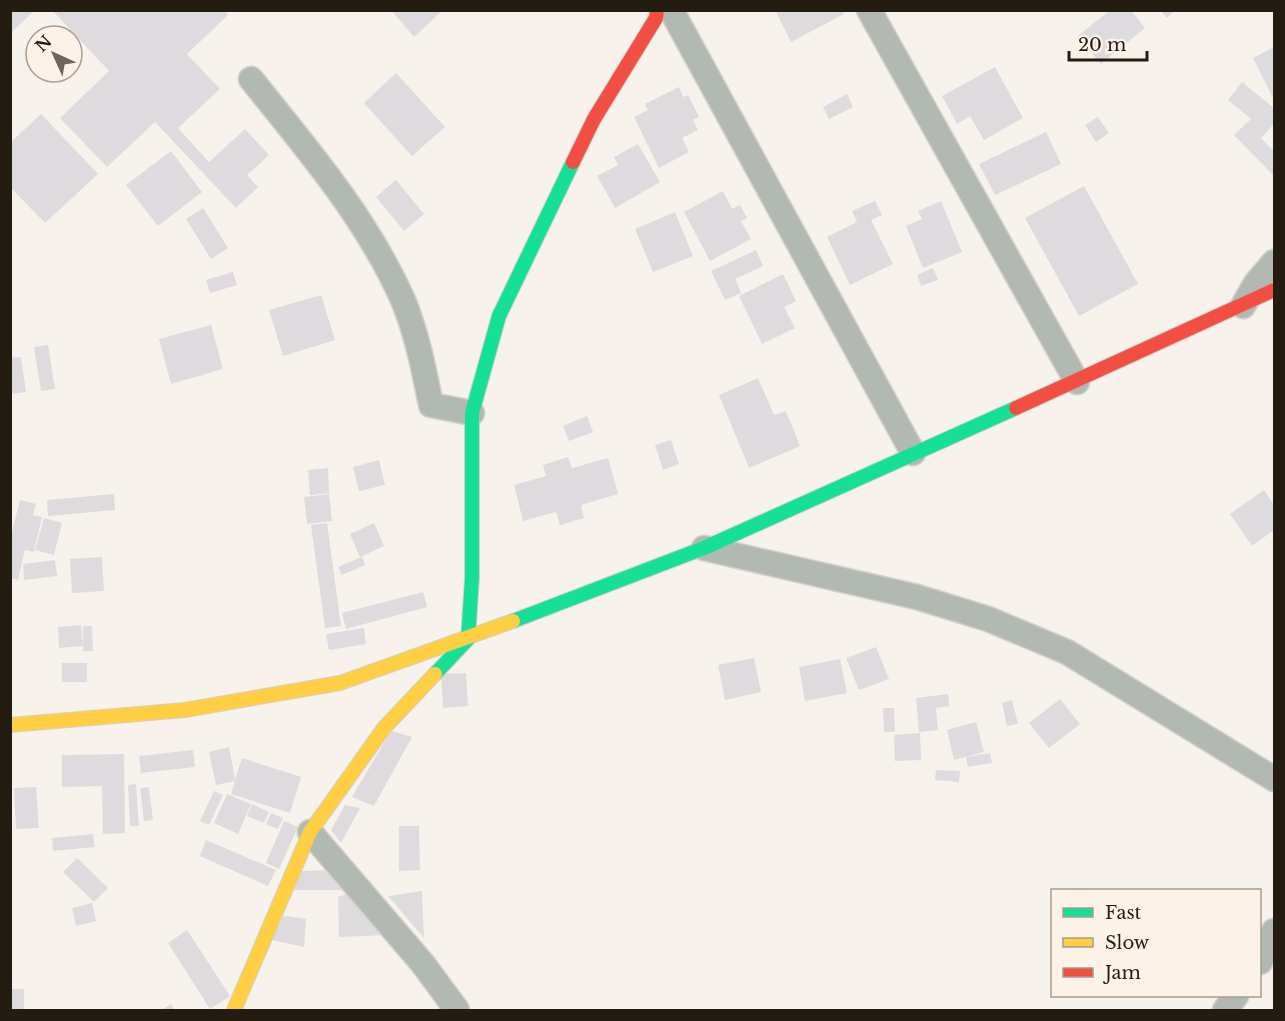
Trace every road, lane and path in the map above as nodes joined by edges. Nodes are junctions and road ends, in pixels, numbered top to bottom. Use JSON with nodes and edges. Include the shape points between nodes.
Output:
{"nodes":[{"id":1,"x":869,"y":10,"type":"edge"},
{"id":2,"x":668,"y":14,"type":"edge"},
{"id":3,"x":251,"y":79,"type":"dead end"},
{"id":4,"x":1275,"y":262,"type":"edge"},
{"id":5,"x":1275,"y":290,"type":"edge"},
{"id":6,"x":1243,"y":306,"type":"junction"},
{"id":7,"x":1077,"y":382,"type":"junction"},
{"id":8,"x":472,"y":413,"type":"junction"},
{"id":9,"x":913,"y":453,"type":"junction"},
{"id":10,"x":704,"y":548,"type":"junction"},
{"id":11,"x":468,"y":639,"type":"junction"},
{"id":12,"x":10,"y":725,"type":"edge"},
{"id":13,"x":1275,"y":779,"type":"edge"},
{"id":14,"x":310,"y":832,"type":"junction"},
{"id":15,"x":1275,"y":931,"type":"edge"},
{"id":16,"x":1261,"y":960,"type":"edge"},
{"id":17,"x":1235,"y":997,"type":"edge"},
{"id":18,"x":234,"y":1011,"type":"edge"},
{"id":19,"x":457,"y":1011,"type":"edge"},
{"id":20,"x":1225,"y":1011,"type":"edge"}],
"edges":[{"from":1,"to":7,"type":"street"},
{"from":2,"to":8,"type":"main road","via":[[594,119],[499,316]]},
{"from":2,"to":9,"type":"street"},
{"from":3,"to":8,"type":"street","via":[[334,184],[380,253],[419,347],[431,405]]},
{"from":4,"to":6,"type":"street","via":[[1256,283]]},
{"from":5,"to":6,"type":"main road"},
{"from":6,"to":7,"type":"main road"},
{"from":7,"to":9,"type":"main road"},
{"from":8,"to":11,"type":"main road"},
{"from":9,"to":10,"type":"main road"},
{"from":10,"to":11,"type":"main road"},
{"from":10,"to":13,"type":"street","via":[[917,597],[988,619],[1067,652]]},
{"from":11,"to":12,"type":"main road","via":[[340,683],[185,710]]},
{"from":11,"to":14,"type":"main road","via":[[384,728]]},
{"from":14,"to":18,"type":"main road"},
{"from":14,"to":19,"type":"street","via":[[423,964]]},
{"from":15,"to":16,"type":"street"},
{"from":17,"to":20,"type":"street"}]}
